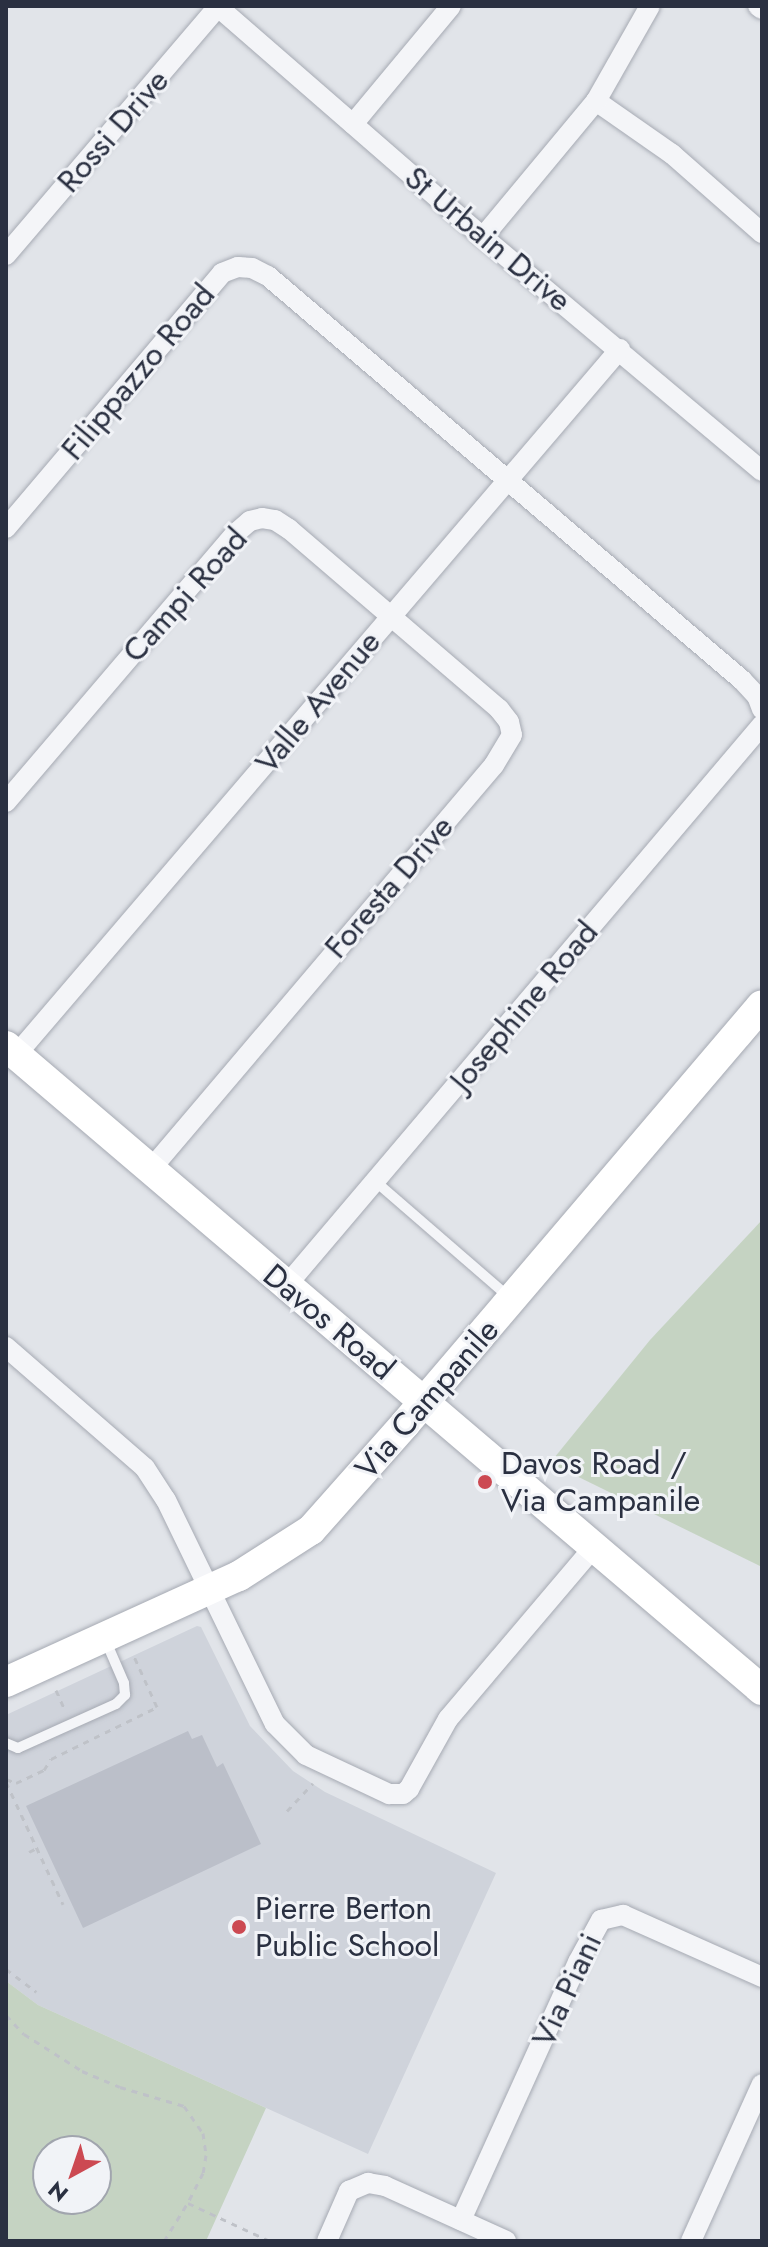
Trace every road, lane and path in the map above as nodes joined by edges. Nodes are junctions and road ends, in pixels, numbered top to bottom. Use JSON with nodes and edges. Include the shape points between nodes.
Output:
{"nodes":[{"id":1,"x":218,"y":6,"type":"edge"},
{"id":2,"x":451,"y":6,"type":"edge"},
{"id":3,"x":650,"y":6,"type":"edge"},
{"id":4,"x":596,"y":101,"type":"junction"},
{"id":5,"x":353,"y":124,"type":"junction"},
{"id":6,"x":762,"y":233,"type":"edge"},
{"id":7,"x":483,"y":237,"type":"junction"},
{"id":8,"x":6,"y":255,"type":"edge"},
{"id":9,"x":620,"y":349,"type":"junction"},
{"id":10,"x":762,"y":471,"type":"edge"},
{"id":11,"x":507,"y":479,"type":"junction"},
{"id":12,"x":6,"y":528,"type":"edge"},
{"id":13,"x":391,"y":615,"type":"junction"},
{"id":14,"x":762,"y":709,"type":"edge"},
{"id":15,"x":762,"y":725,"type":"edge"},
{"id":16,"x":6,"y":802,"type":"edge"},
{"id":17,"x":762,"y":1005,"type":"edge"},
{"id":18,"x":11,"y":1051,"type":"edge"},
{"id":19,"x":150,"y":1170,"type":"junction"},
{"id":20,"x":375,"y":1181,"type":"junction"},
{"id":21,"x":286,"y":1286,"type":"junction"},
{"id":22,"x":512,"y":1299,"type":"junction"},
{"id":23,"x":6,"y":1347,"type":"edge"},
{"id":24,"x":423,"y":1403,"type":"junction"},
{"id":25,"x":593,"y":1548,"type":"junction"},
{"id":26,"x":208,"y":1589,"type":"junction"},
{"id":27,"x":103,"y":1636,"type":"junction"},
{"id":28,"x":133,"y":1654,"type":"dead end"},
{"id":29,"x":6,"y":1682,"type":"edge"},
{"id":30,"x":56,"y":1690,"type":"dead end"},
{"id":31,"x":762,"y":1690,"type":"edge"},
{"id":32,"x":68,"y":1716,"type":"dead end"},
{"id":33,"x":6,"y":1743,"type":"edge"},
{"id":34,"x":6,"y":1780,"type":"edge"},
{"id":35,"x":313,"y":1783,"type":"dead end"},
{"id":36,"x":287,"y":1811,"type":"dead end"},
{"id":37,"x":37,"y":1848,"type":"junction"},
{"id":38,"x":29,"y":1852,"type":"dead end"},
{"id":39,"x":63,"y":1904,"type":"dead end"},
{"id":40,"x":6,"y":1969,"type":"edge"},
{"id":41,"x":762,"y":1977,"type":"edge"},
{"id":42,"x":36,"y":1992,"type":"dead end"},
{"id":43,"x":6,"y":2015,"type":"edge"},
{"id":44,"x":762,"y":2084,"type":"edge"},
{"id":45,"x":188,"y":2203,"type":"junction"},
{"id":46,"x":461,"y":2220,"type":"junction"},
{"id":47,"x":164,"y":2241,"type":"edge"},
{"id":48,"x":270,"y":2241,"type":"edge"},
{"id":49,"x":327,"y":2241,"type":"edge"},
{"id":50,"x":506,"y":2241,"type":"edge"},
{"id":51,"x":691,"y":2241,"type":"edge"}],
"edges":[{"from":1,"to":5,"type":"street","name":"St Urbain Drive"},
{"from":1,"to":8,"type":"street","name":"Rossi Drive"},
{"from":2,"to":5,"type":"street"},
{"from":3,"to":4,"type":"street"},
{"from":4,"to":6,"type":"street","via":[[672,154]]},
{"from":4,"to":7,"type":"street"},
{"from":5,"to":7,"type":"street","name":"St Urbain Drive"},
{"from":7,"to":9,"type":"street","name":"St Urbain Drive"},
{"from":9,"to":10,"type":"street","name":"St Urbain Drive"},
{"from":9,"to":11,"type":"street","name":"Valle Avenue"},
{"from":11,"to":12,"type":"street","name":"Filippazzo Road","via":[[268,276],[238,267],[222,273]]},
{"from":11,"to":13,"type":"street","name":"Valle Avenue"},
{"from":11,"to":14,"type":"street","via":[[742,680]]},
{"from":13,"to":16,"type":"street","name":"Campi Road","via":[[282,524],[262,518],[250,521]]},
{"from":13,"to":18,"type":"street","name":"Valle Avenue"},
{"from":13,"to":19,"type":"street","name":"Foresta Drive","via":[[499,709],[512,735],[507,748]]},
{"from":15,"to":20,"type":"street","name":"Josephine Road"},
{"from":17,"to":22,"type":"street","name":"Via Campanile"},
{"from":18,"to":19,"type":"street","name":"Davos Road"},
{"from":19,"to":21,"type":"street","name":"Davos Road"},
{"from":20,"to":21,"type":"street","name":"Josephine Road"},
{"from":20,"to":22,"type":"lane"},
{"from":21,"to":24,"type":"street","name":"Davos Road"},
{"from":22,"to":24,"type":"street","name":"Via Campanile"},
{"from":23,"to":26,"type":"street","via":[[145,1468]]},
{"from":24,"to":25,"type":"street","name":"Davos Road"},
{"from":24,"to":26,"type":"street","name":"Via Campanile","via":[[311,1530],[276,1555]]},
{"from":25,"to":26,"type":"street","via":[[448,1719],[409,1789],[396,1796],[327,1767],[285,1735],[266,1711]]},
{"from":25,"to":31,"type":"street","name":"Davos Road"},
{"from":26,"to":27,"type":"street","name":"Via Campanile"},
{"from":27,"to":29,"type":"street","name":"Via Campanile"},
{"from":27,"to":33,"type":"lane","via":[[125,1695],[116,1704],[18,1748]]},
{"from":28,"to":34,"type":"path","via":[[157,1707],[79,1743],[30,1777],[16,1783]]},
{"from":30,"to":32,"type":"path"},
{"from":34,"to":37,"type":"path"},
{"from":35,"to":36,"type":"path"},
{"from":37,"to":38,"type":"path"},
{"from":37,"to":39,"type":"path"},
{"from":40,"to":42,"type":"path"},
{"from":41,"to":46,"type":"street","name":"Via Piani","via":[[623,1915],[601,1920]]},
{"from":43,"to":45,"type":"path","via":[[24,2034],[82,2071],[167,2098],[194,2116],[206,2155]]},
{"from":44,"to":51,"type":"street"},
{"from":45,"to":47,"type":"path"},
{"from":45,"to":48,"type":"path"},
{"from":46,"to":49,"type":"street","via":[[368,2183],[349,2191]]},
{"from":46,"to":50,"type":"street"}]}
